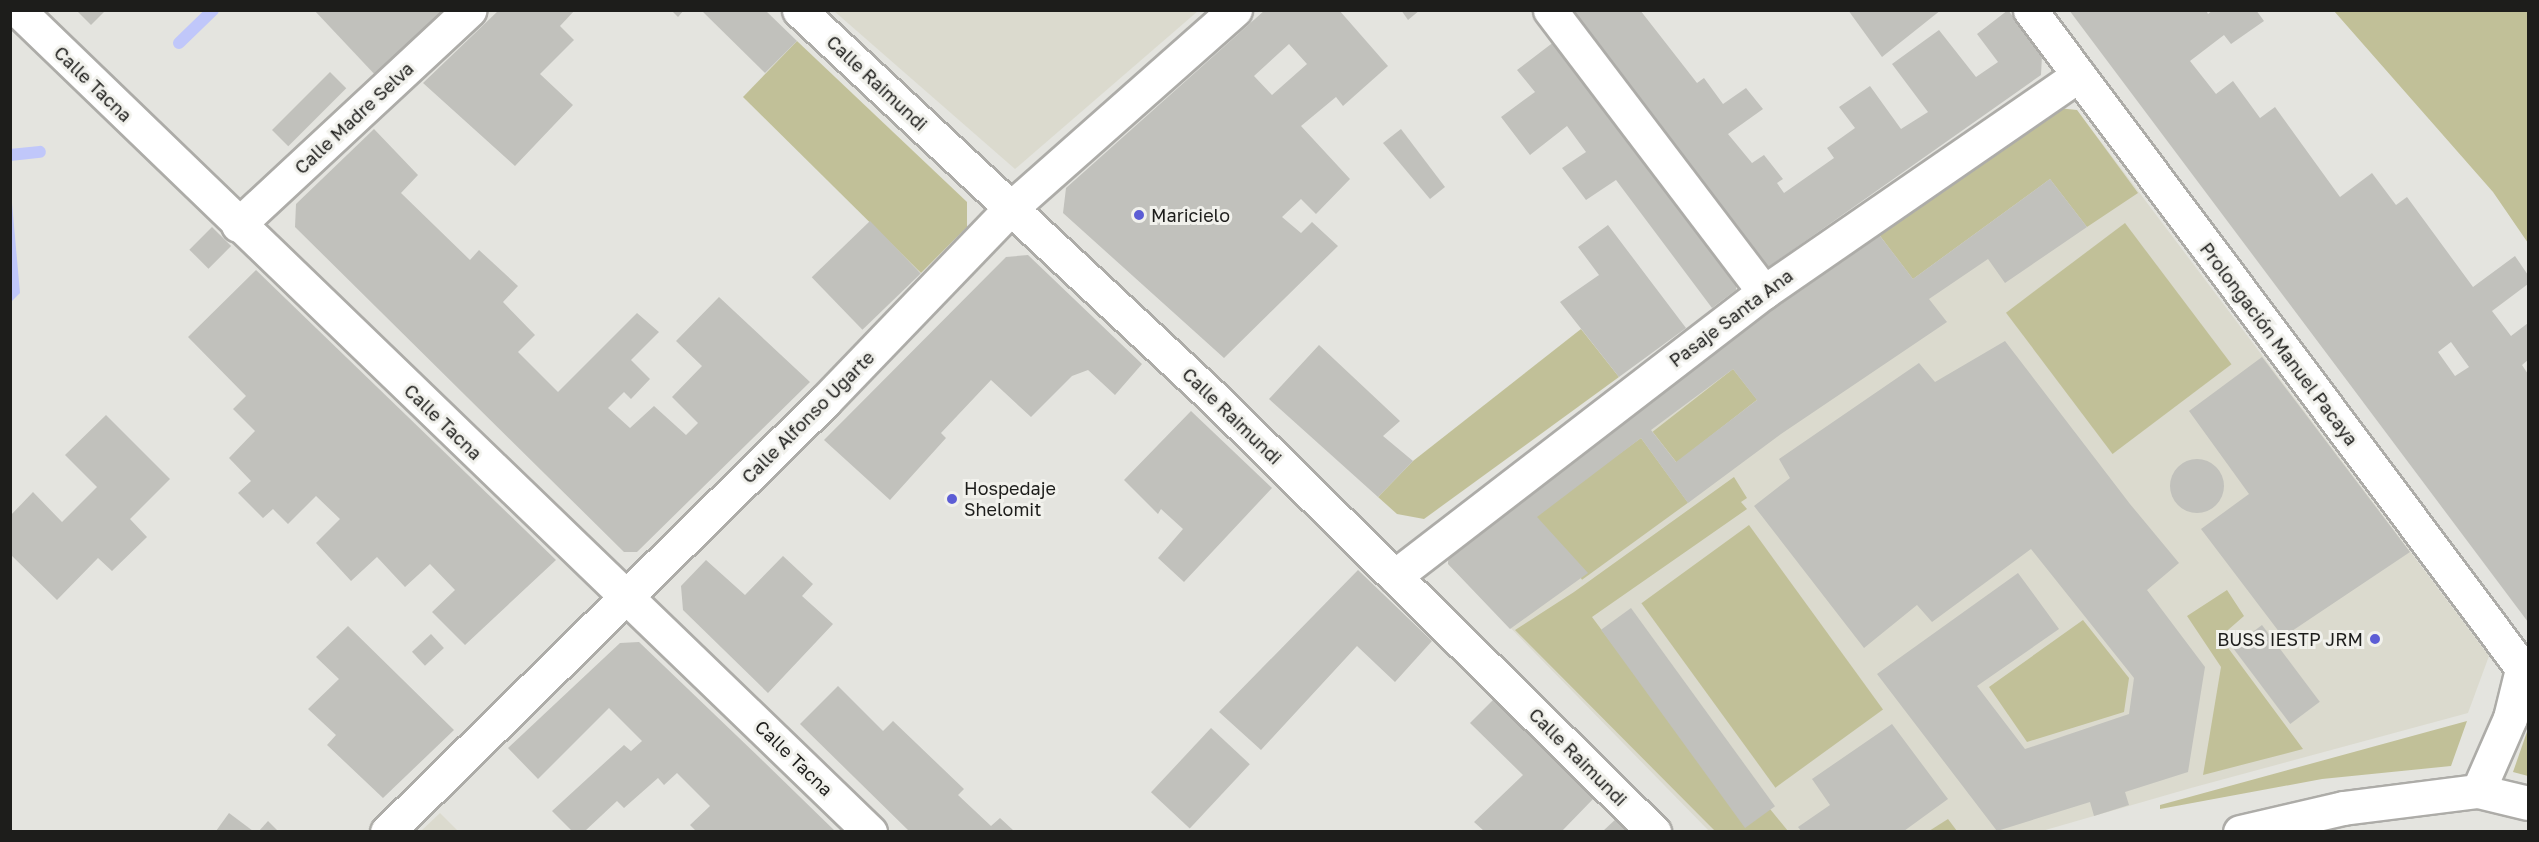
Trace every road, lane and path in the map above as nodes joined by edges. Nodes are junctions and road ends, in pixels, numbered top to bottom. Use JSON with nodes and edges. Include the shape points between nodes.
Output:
{"nodes":[{"id":1,"x":18,"y":10,"type":"edge"},
{"id":2,"x":470,"y":10,"type":"edge"},
{"id":3,"x":799,"y":10,"type":"edge"},
{"id":4,"x":1235,"y":10,"type":"edge"},
{"id":5,"x":1550,"y":10,"type":"edge"},
{"id":6,"x":2030,"y":10,"type":"edge"},
{"id":7,"x":2078,"y":75,"type":"junction"},
{"id":8,"x":1011,"y":208,"type":"junction"},
{"id":9,"x":238,"y":225,"type":"junction"},
{"id":10,"x":1764,"y":292,"type":"junction"},
{"id":11,"x":1395,"y":576,"type":"junction"},
{"id":12,"x":627,"y":597,"type":"junction"},
{"id":13,"x":2525,"y":673,"type":"edge"},
{"id":14,"x":2478,"y":791,"type":"junction"},
{"id":15,"x":2529,"y":802,"type":"edge"},
{"id":16,"x":387,"y":831,"type":"edge"},
{"id":17,"x":870,"y":831,"type":"edge"},
{"id":18,"x":1654,"y":831,"type":"edge"},
{"id":19,"x":2240,"y":831,"type":"edge"}],
"edges":[{"from":1,"to":9,"type":"street","name":"Calle Tacna"},
{"from":2,"to":9,"type":"street","name":"Calle Madre Selva"},
{"from":3,"to":8,"type":"street","name":"Calle Raimundi"},
{"from":4,"to":8,"type":"street","name":"Calle Alfonso Ugarte"},
{"from":5,"to":10,"type":"street"},
{"from":6,"to":7,"type":"street","name":"Prolongación Manuel Pacaya"},
{"from":7,"to":10,"type":"street","name":"Pasaje Santa Ana"},
{"from":7,"to":13,"type":"street","name":"Prolongación Manuel Pacaya"},
{"from":8,"to":11,"type":"street","name":"Calle Raimundi","via":[[1215,399]]},
{"from":8,"to":12,"type":"street","name":"Calle Alfonso Ugarte","via":[[825,401]]},
{"from":9,"to":12,"type":"street","name":"Calle Tacna"},
{"from":10,"to":11,"type":"street","name":"Pasaje Santa Ana"},
{"from":11,"to":18,"type":"street","name":"Calle Raimundi"},
{"from":12,"to":16,"type":"street","name":"Calle Alfonso Ugarte"},
{"from":12,"to":17,"type":"street","name":"Calle Tacna"},
{"from":13,"to":14,"type":"street"},
{"from":14,"to":15,"type":"street"},
{"from":14,"to":19,"type":"street","via":[[2343,808]]}]}
